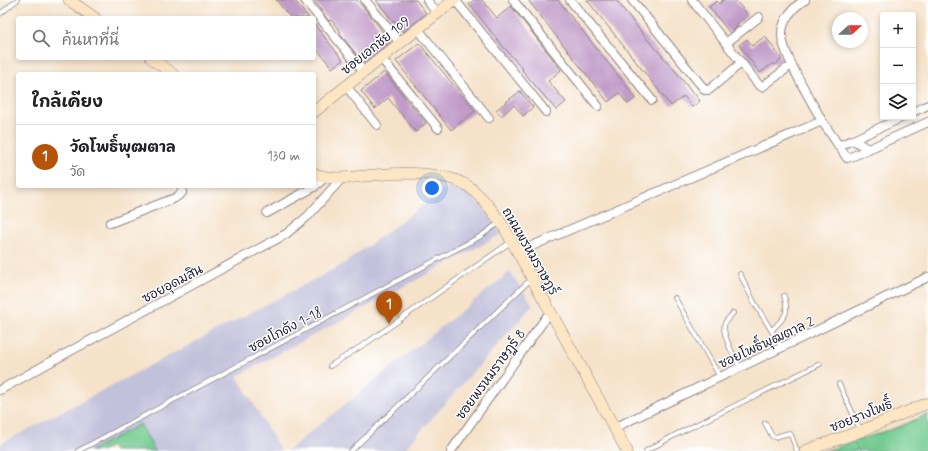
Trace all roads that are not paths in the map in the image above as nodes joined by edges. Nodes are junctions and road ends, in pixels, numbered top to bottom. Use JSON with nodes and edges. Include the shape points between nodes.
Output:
{"nodes":[{"id":1,"x":17,"y":0,"type":"edge"},
{"id":2,"x":305,"y":0,"type":"edge"},
{"id":3,"x":365,"y":0,"type":"edge"},
{"id":4,"x":427,"y":0,"type":"edge"},
{"id":5,"x":454,"y":0,"type":"edge"},
{"id":6,"x":513,"y":0,"type":"edge"},
{"id":7,"x":570,"y":0,"type":"edge"},
{"id":8,"x":632,"y":0,"type":"edge"},
{"id":9,"x":790,"y":0,"type":"edge"},
{"id":10,"x":805,"y":0,"type":"edge"},
{"id":11,"x":73,"y":1,"type":"edge"},
{"id":12,"x":696,"y":1,"type":"edge"},
{"id":13,"x":794,"y":8,"type":"junction"},
{"id":14,"x":438,"y":13,"type":"junction"},
{"id":15,"x":0,"y":14,"type":"edge"},
{"id":16,"x":92,"y":16,"type":"edge"},
{"id":17,"x":759,"y":18,"type":"dead end"},
{"id":18,"x":418,"y":29,"type":"junction"},
{"id":19,"x":400,"y":43,"type":"junction"},
{"id":20,"x":726,"y":43,"type":"junction"},
{"id":21,"x":381,"y":58,"type":"junction"},
{"id":22,"x":154,"y":60,"type":"edge"},
{"id":23,"x":741,"y":63,"type":"junction"},
{"id":24,"x":786,"y":69,"type":"dead end"},
{"id":25,"x":170,"y":72,"type":"edge"},
{"id":26,"x":364,"y":72,"type":"junction"},
{"id":27,"x":346,"y":86,"type":"junction"},
{"id":28,"x":652,"y":100,"type":"dead end"},
{"id":29,"x":928,"y":105,"type":"edge"},
{"id":30,"x":598,"y":106,"type":"dead end"},
{"id":31,"x":316,"y":110,"type":"edge"},
{"id":32,"x":916,"y":111,"type":"edge"},
{"id":33,"x":546,"y":112,"type":"dead end"},
{"id":34,"x":489,"y":118,"type":"dead end"},
{"id":35,"x":896,"y":120,"type":"edge"},
{"id":36,"x":822,"y":121,"type":"junction"},
{"id":37,"x":928,"y":122,"type":"edge"},
{"id":38,"x":377,"y":125,"type":"dead end"},
{"id":39,"x":438,"y":128,"type":"dead end"},
{"id":40,"x":853,"y":140,"type":"junction"},
{"id":41,"x":838,"y":146,"type":"junction"},
{"id":42,"x":868,"y":150,"type":"junction"},
{"id":43,"x":319,"y":176,"type":"edge"},
{"id":44,"x":341,"y":179,"type":"junction"},
{"id":45,"x":182,"y":188,"type":"edge"},
{"id":46,"x":314,"y":188,"type":"edge"},
{"id":47,"x":267,"y":213,"type":"dead end"},
{"id":48,"x":500,"y":222,"type":"junction"},
{"id":49,"x":110,"y":223,"type":"dead end"},
{"id":50,"x":512,"y":241,"type":"junction"},
{"id":51,"x":518,"y":252,"type":"junction"},
{"id":52,"x":740,"y":274,"type":"dead end"},
{"id":53,"x":928,"y":277,"type":"edge"},
{"id":54,"x":532,"y":279,"type":"junction"},
{"id":55,"x":784,"y":296,"type":"dead end"},
{"id":56,"x":676,"y":298,"type":"dead end"},
{"id":57,"x":550,"y":312,"type":"junction"},
{"id":58,"x":733,"y":313,"type":"dead end"},
{"id":59,"x":772,"y":330,"type":"junction"},
{"id":60,"x":782,"y":348,"type":"junction"},
{"id":61,"x":820,"y":364,"type":"dead end"},
{"id":62,"x":330,"y":366,"type":"dead end"},
{"id":63,"x":740,"y":368,"type":"junction"},
{"id":64,"x":720,"y":377,"type":"junction"},
{"id":65,"x":839,"y":384,"type":"dead end"},
{"id":66,"x":0,"y":390,"type":"edge"},
{"id":67,"x":928,"y":403,"type":"edge"},
{"id":68,"x":766,"y":423,"type":"dead end"},
{"id":69,"x":614,"y":428,"type":"junction"},
{"id":70,"x":861,"y":431,"type":"junction"},
{"id":71,"x":78,"y":451,"type":"edge"},
{"id":72,"x":351,"y":451,"type":"edge"},
{"id":73,"x":450,"y":451,"type":"edge"},
{"id":74,"x":627,"y":451,"type":"edge"},
{"id":75,"x":646,"y":451,"type":"edge"},
{"id":76,"x":798,"y":451,"type":"edge"},
{"id":77,"x":804,"y":451,"type":"edge"}],
"edges":[{"from":1,"to":15,"type":"lane"},
{"from":2,"to":26,"type":"street"},
{"from":3,"to":19,"type":"street"},
{"from":4,"to":14,"type":"street"},
{"from":5,"to":14,"type":"street","name":"ซอยเอกชัย 109"},
{"from":5,"to":33,"type":"street"},
{"from":6,"to":30,"type":"street"},
{"from":7,"to":28,"type":"street"},
{"from":8,"to":23,"type":"street","via":[[705,90],[709,90]]},
{"from":9,"to":13,"type":"street"},
{"from":10,"to":13,"type":"street"},
{"from":11,"to":16,"type":"street"},
{"from":12,"to":20,"type":"street"},
{"from":13,"to":36,"type":"street","via":[[781,34],[791,61]]},
{"from":14,"to":18,"type":"street","name":"ซอยเอกชัย 109"},
{"from":17,"to":20,"type":"street"},
{"from":18,"to":19,"type":"street","name":"ซอยเอกชัย 109"},
{"from":18,"to":34,"type":"street"},
{"from":19,"to":21,"type":"street","name":"ซอยเอกชัย 109"},
{"from":20,"to":23,"type":"street"},
{"from":21,"to":26,"type":"street","name":"ซอยเอกชัย 109"},
{"from":21,"to":39,"type":"street"},
{"from":22,"to":25,"type":"street"},
{"from":23,"to":24,"type":"street","via":[[762,87]]},
{"from":26,"to":27,"type":"street","name":"ซอยเอกชัย 109"},
{"from":27,"to":31,"type":"street","name":"ซอยเอกชัย 109"},
{"from":27,"to":38,"type":"street"},
{"from":29,"to":32,"type":"street"},
{"from":35,"to":40,"type":"street"},
{"from":36,"to":41,"type":"street"},
{"from":36,"to":51,"type":"street"},
{"from":37,"to":42,"type":"street"},
{"from":40,"to":41,"type":"street"},
{"from":40,"to":42,"type":"street"},
{"from":41,"to":42,"type":"street","via":[[847,158]]},
{"from":43,"to":44,"type":"street","name":"ถนนพรหมราษฎร์"},
{"from":44,"to":48,"type":"street","name":"ถนนพรหมราษฎร์","via":[[386,174],[447,178],[471,189]]},
{"from":44,"to":66,"type":"street","name":"ซอยอุดมสิน","via":[[308,216],[286,234]]},
{"from":45,"to":49,"type":"street","via":[[182,193],[176,198]]},
{"from":46,"to":47,"type":"street"},
{"from":48,"to":50,"type":"street","name":"ถนนพรหมราษฎร์"},
{"from":48,"to":71,"type":"lane","name":"ซอยโกดัง 1-18","via":[[474,240]]},
{"from":50,"to":51,"type":"street","name":"ถนนพรหมราษฎร์"},
{"from":50,"to":62,"type":"lane"},
{"from":51,"to":54,"type":"street","name":"ถนนพรหมราษฎร์"},
{"from":52,"to":59,"type":"lane"},
{"from":53,"to":60,"type":"street","name":"ซอยโพธิ์พุฒตาล 2"},
{"from":54,"to":57,"type":"street","name":"ถนนพรหมราษฎร์"},
{"from":54,"to":72,"type":"lane"},
{"from":55,"to":59,"type":"lane","via":[[787,304],[786,313]]},
{"from":56,"to":64,"type":"lane"},
{"from":57,"to":69,"type":"street","name":"ถนนพรหมราษฎร์"},
{"from":57,"to":73,"type":"street","name":"ซอยพรหมราษฎร์ 8"},
{"from":58,"to":63,"type":"lane","via":[[724,327]]},
{"from":59,"to":60,"type":"lane"},
{"from":60,"to":63,"type":"street","name":"ซอยโพธิ์พุฒตาล 2"},
{"from":61,"to":75,"type":"lane"},
{"from":63,"to":64,"type":"street","name":"ซอยโพธิ์พุฒตาล 2"},
{"from":64,"to":69,"type":"street","name":"ซอยโพธิ์พุฒตาล 2"},
{"from":65,"to":70,"type":"lane"},
{"from":67,"to":70,"type":"street","name":"ซอยรางโพธิ์"},
{"from":68,"to":76,"type":"lane","via":[[772,436],[789,433]]},
{"from":69,"to":74,"type":"street","name":"ถนนพรหมราษฎร์"},
{"from":70,"to":77,"type":"street","name":"ซอยรางโพธิ์"}]}
